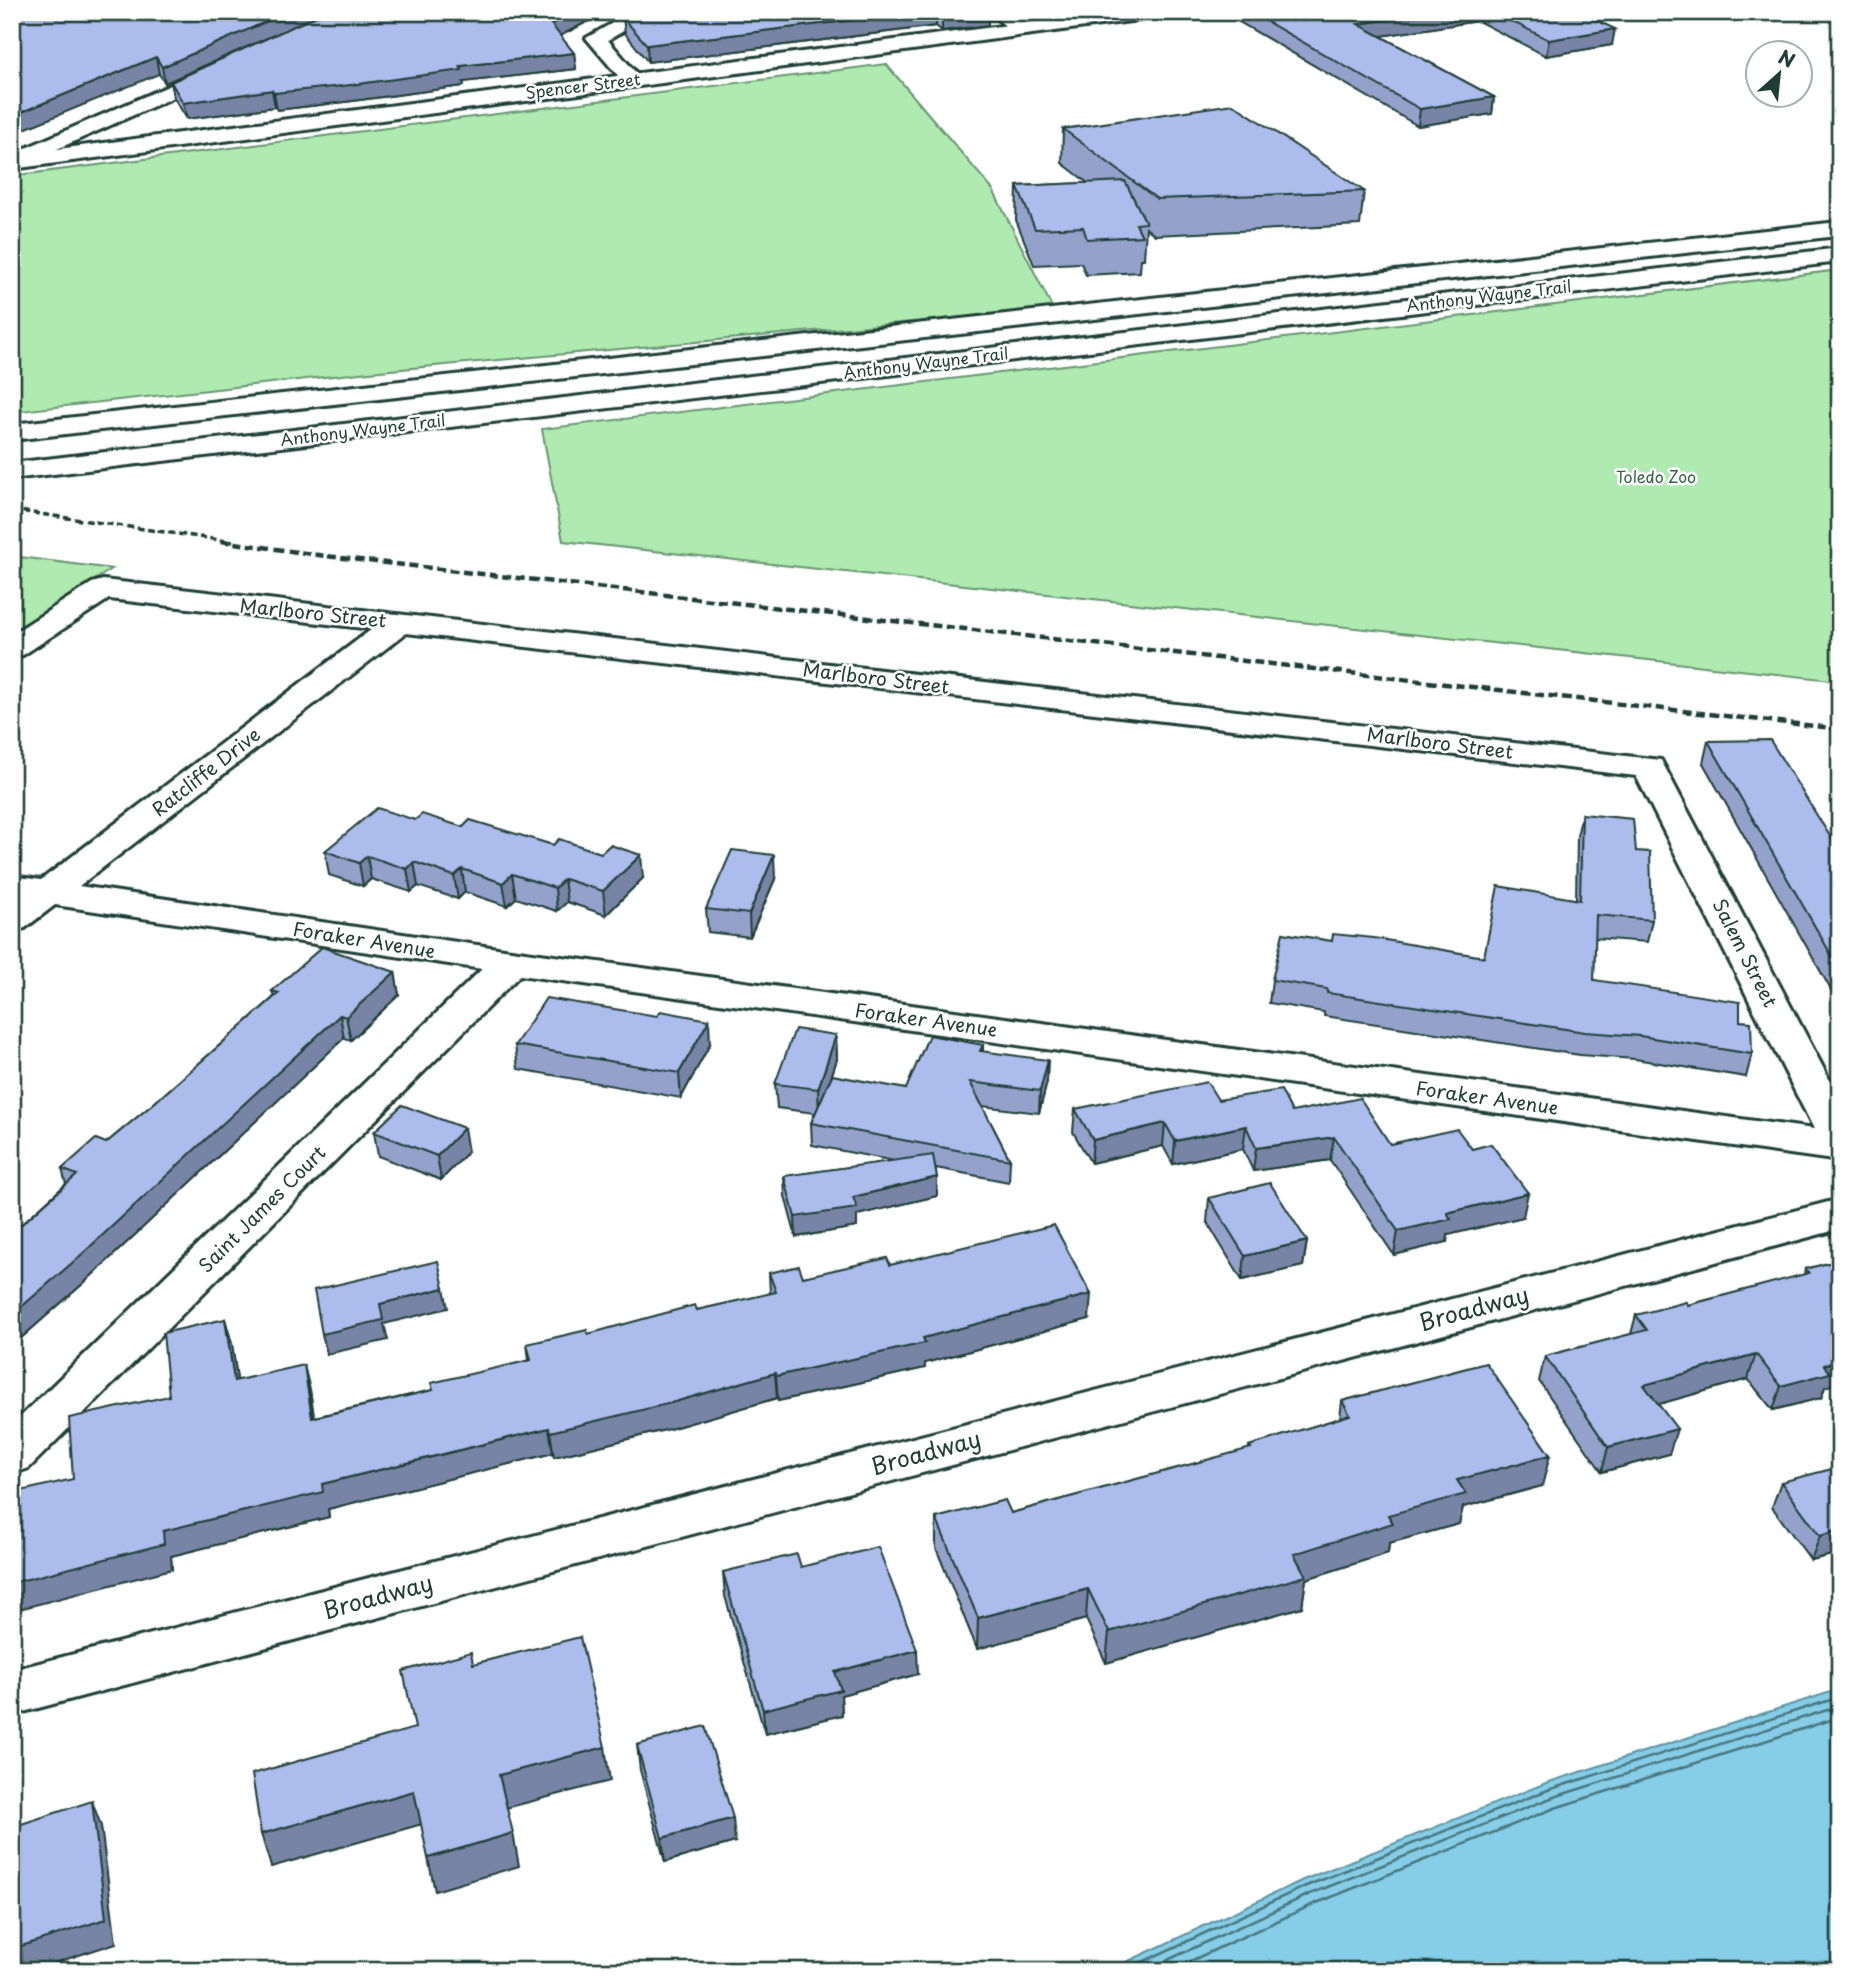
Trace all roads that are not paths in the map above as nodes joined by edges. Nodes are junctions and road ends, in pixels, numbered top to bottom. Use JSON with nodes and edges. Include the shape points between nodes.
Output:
{"nodes":[{"id":1,"x":646,"y":12,"type":"edge"},
{"id":2,"x":998,"y":12,"type":"edge"},
{"id":3,"x":1154,"y":12,"type":"edge"},
{"id":4,"x":1023,"y":30,"type":"junction"},
{"id":5,"x":237,"y":62,"type":"edge"},
{"id":6,"x":632,"y":79,"type":"junction"},
{"id":7,"x":130,"y":110,"type":"junction"},
{"id":8,"x":149,"y":143,"type":"junction"},
{"id":9,"x":12,"y":162,"type":"edge"},
{"id":10,"x":1840,"y":228,"type":"edge"},
{"id":11,"x":1840,"y":255,"type":"edge"},
{"id":12,"x":12,"y":432,"type":"edge"},
{"id":13,"x":12,"y":471,"type":"edge"},
{"id":14,"x":400,"y":623,"type":"junction"},
{"id":15,"x":12,"y":648,"type":"edge"},
{"id":16,"x":1650,"y":767,"type":"joint"},
{"id":17,"x":31,"y":890,"type":"edge"},
{"id":18,"x":12,"y":920,"type":"edge"},
{"id":19,"x":511,"y":962,"type":"junction"},
{"id":20,"x":1840,"y":1140,"type":"edge"},
{"id":21,"x":1840,"y":1147,"type":"edge"},
{"id":22,"x":1840,"y":1214,"type":"edge"},
{"id":23,"x":12,"y":1455,"type":"edge"},
{"id":24,"x":12,"y":1693,"type":"edge"}],
"edges":[{"from":1,"to":6,"type":"main road","via":[[596,38]]},
{"from":2,"to":4,"type":"main road"},
{"from":3,"to":4,"type":"main road","name":"Spencer Street"},
{"from":4,"to":6,"type":"main road","name":"Spencer Street"},
{"from":5,"to":7,"type":"main road"},
{"from":6,"to":8,"type":"main road","name":"Spencer Street"},
{"from":7,"to":8,"type":"main road"},
{"from":7,"to":9,"type":"main road"},
{"from":8,"to":9,"type":"main road","name":"Spencer Street"},
{"from":10,"to":12,"type":"main road","name":"Anthony Wayne Trail"},
{"from":11,"to":13,"type":"main road","name":"Anthony Wayne Trail"},
{"from":14,"to":15,"type":"main road","name":"Marlboro Street","via":[[103,589]]},
{"from":14,"to":16,"type":"main road","name":"Marlboro Street"},
{"from":14,"to":17,"type":"main road","name":"Ratcliffe Drive"},
{"from":16,"to":20,"type":"main road","name":"Salem Street"},
{"from":17,"to":18,"type":"main road","name":"Ratcliffe Drive"},
{"from":17,"to":19,"type":"main road","name":"Foraker Avenue"},
{"from":19,"to":21,"type":"main road","name":"Foraker Avenue"},
{"from":19,"to":23,"type":"main road","name":"Saint James Court"},
{"from":22,"to":24,"type":"main road","name":"Broadway"}]}
